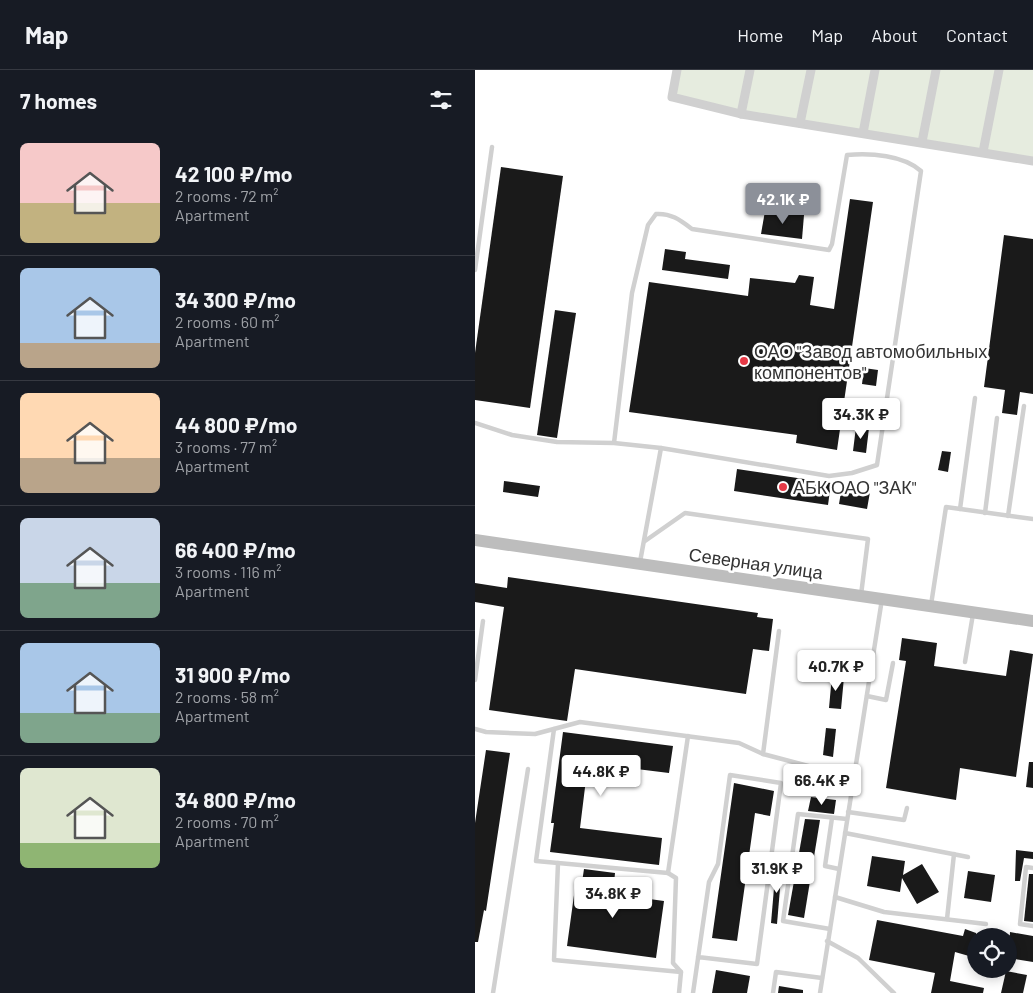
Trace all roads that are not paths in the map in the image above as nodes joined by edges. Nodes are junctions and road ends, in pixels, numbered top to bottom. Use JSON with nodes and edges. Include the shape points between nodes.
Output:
{"nodes":[{"id":1,"x":677,"y":70,"type":"edge"},
{"id":2,"x":749,"y":70,"type":"edge"},
{"id":3,"x":811,"y":70,"type":"edge"},
{"id":4,"x":875,"y":70,"type":"edge"},
{"id":5,"x":936,"y":70,"type":"edge"},
{"id":6,"x":999,"y":70,"type":"edge"},
{"id":7,"x":741,"y":114,"type":"junction"},
{"id":8,"x":801,"y":124,"type":"junction"},
{"id":9,"x":863,"y":133,"type":"junction"},
{"id":10,"x":922,"y":142,"type":"junction"},
{"id":11,"x":492,"y":147,"type":"dead end"},
{"id":12,"x":983,"y":152,"type":"junction"},
{"id":13,"x":1033,"y":161,"type":"edge"},
{"id":14,"x":475,"y":270,"type":"edge"},
{"id":15,"x":975,"y":398,"type":"dead end"},
{"id":16,"x":1024,"y":406,"type":"dead end"},
{"id":17,"x":997,"y":418,"type":"dead end"},
{"id":18,"x":475,"y":423,"type":"edge"},
{"id":19,"x":614,"y":443,"type":"junction"},
{"id":20,"x":661,"y":448,"type":"junction"},
{"id":21,"x":960,"y":509,"type":"junction"},
{"id":22,"x":985,"y":513,"type":"junction"},
{"id":23,"x":1008,"y":516,"type":"junction"},
{"id":24,"x":1033,"y":519,"type":"edge"},
{"id":25,"x":475,"y":540,"type":"edge"},
{"id":26,"x":645,"y":541,"type":"junction"},
{"id":27,"x":640,"y":564,"type":"junction"},
{"id":28,"x":861,"y":596,"type":"junction"},
{"id":29,"x":883,"y":599,"type":"junction"},
{"id":30,"x":931,"y":606,"type":"junction"},
{"id":31,"x":973,"y":612,"type":"junction"},
{"id":32,"x":483,"y":621,"type":"dead end"},
{"id":33,"x":1033,"y":621,"type":"edge"},
{"id":34,"x":779,"y":631,"type":"dead end"},
{"id":35,"x":965,"y":662,"type":"dead end"},
{"id":36,"x":893,"y":663,"type":"dead end"},
{"id":37,"x":475,"y":680,"type":"edge"},
{"id":38,"x":867,"y":696,"type":"junction"},
{"id":39,"x":475,"y":729,"type":"edge"},
{"id":40,"x":554,"y":729,"type":"junction"},
{"id":41,"x":688,"y":736,"type":"junction"},
{"id":42,"x":763,"y":754,"type":"junction"},
{"id":43,"x":528,"y":768,"type":"dead end"},
{"id":44,"x":854,"y":778,"type":"junction"},
{"id":45,"x":907,"y":808,"type":"dead end"},
{"id":46,"x":848,"y":812,"type":"junction"},
{"id":47,"x":832,"y":818,"type":"junction"},
{"id":48,"x":847,"y":819,"type":"junction"},
{"id":49,"x":845,"y":833,"type":"junction"},
{"id":50,"x":954,"y":854,"type":"junction"},
{"id":51,"x":968,"y":857,"type":"dead end"},
{"id":52,"x":558,"y":863,"type":"junction"},
{"id":53,"x":1033,"y":868,"type":"edge"},
{"id":54,"x":839,"y":869,"type":"junction"},
{"id":55,"x":668,"y":873,"type":"junction"},
{"id":56,"x":835,"y":897,"type":"junction"},
{"id":57,"x":947,"y":919,"type":"junction"},
{"id":58,"x":986,"y":924,"type":"dead end"},
{"id":59,"x":1033,"y":926,"type":"edge"},
{"id":60,"x":829,"y":929,"type":"junction"},
{"id":61,"x":827,"y":941,"type":"junction"},
{"id":62,"x":698,"y":957,"type":"junction"},
{"id":63,"x":681,"y":972,"type":"junction"},
{"id":64,"x":821,"y":978,"type":"junction"},
{"id":65,"x":493,"y":993,"type":"edge"},
{"id":66,"x":679,"y":993,"type":"edge"},
{"id":67,"x":693,"y":993,"type":"edge"},
{"id":68,"x":773,"y":993,"type":"edge"},
{"id":69,"x":820,"y":993,"type":"edge"},
{"id":70,"x":894,"y":993,"type":"edge"}],
"edges":[{"from":1,"to":7,"type":"street","via":[[672,97]]},
{"from":2,"to":7,"type":"street"},
{"from":3,"to":8,"type":"street"},
{"from":4,"to":9,"type":"street"},
{"from":5,"to":10,"type":"street"},
{"from":6,"to":12,"type":"street"},
{"from":7,"to":8,"type":"street"},
{"from":8,"to":9,"type":"street"},
{"from":9,"to":10,"type":"street"},
{"from":10,"to":12,"type":"street"},
{"from":11,"to":14,"type":"lane"},
{"from":12,"to":13,"type":"street"},
{"from":15,"to":21,"type":"lane"},
{"from":16,"to":23,"type":"lane"},
{"from":17,"to":22,"type":"lane"},
{"from":18,"to":19,"type":"lane","via":[[512,435],[557,442]]},
{"from":19,"to":20,"type":"lane"},
{"from":19,"to":20,"type":"lane","via":[[633,293],[648,225],[656,214],[667,214],[692,229],[829,250],[847,155],[865,154],[912,163],[921,171],[877,465],[829,476]]},
{"from":20,"to":26,"type":"lane"},
{"from":21,"to":22,"type":"lane"},
{"from":21,"to":30,"type":"lane","via":[[946,508]]},
{"from":22,"to":23,"type":"lane"},
{"from":23,"to":24,"type":"lane"},
{"from":25,"to":27,"type":"main road","name":"Северная улица"},
{"from":26,"to":27,"type":"lane"},
{"from":26,"to":28,"type":"lane","via":[[685,513],[868,539]]},
{"from":27,"to":28,"type":"main road","name":"Северная улица"},
{"from":28,"to":29,"type":"main road","name":"Северная улица"},
{"from":29,"to":30,"type":"main road","name":"Северная улица"},
{"from":29,"to":38,"type":"lane"},
{"from":30,"to":31,"type":"main road","name":"Северная улица"},
{"from":31,"to":33,"type":"main road","name":"Северная улица"},
{"from":31,"to":35,"type":"lane"},
{"from":32,"to":37,"type":"lane"},
{"from":34,"to":42,"type":"lane"},
{"from":36,"to":38,"type":"lane","via":[[886,700]]},
{"from":38,"to":44,"type":"lane"},
{"from":39,"to":40,"type":"lane","via":[[535,734]]},
{"from":40,"to":41,"type":"lane","via":[[579,722]]},
{"from":40,"to":52,"type":"lane","via":[[537,860]]},
{"from":41,"to":42,"type":"lane","via":[[739,743]]},
{"from":41,"to":55,"type":"lane"},
{"from":42,"to":44,"type":"lane"},
{"from":43,"to":65,"type":"lane"},
{"from":44,"to":46,"type":"lane"},
{"from":45,"to":46,"type":"lane","via":[[903,820]]},
{"from":46,"to":48,"type":"lane"},
{"from":47,"to":48,"type":"lane"},
{"from":47,"to":54,"type":"lane","via":[[825,866]]},
{"from":47,"to":60,"type":"lane","via":[[798,814],[783,921]]},
{"from":48,"to":49,"type":"lane"},
{"from":49,"to":50,"type":"lane"},
{"from":49,"to":54,"type":"lane"},
{"from":50,"to":51,"type":"lane"},
{"from":50,"to":57,"type":"lane"},
{"from":52,"to":55,"type":"lane"},
{"from":52,"to":63,"type":"lane","via":[[554,960]]},
{"from":53,"to":59,"type":"lane","via":[[1026,867],[1020,924]]},
{"from":54,"to":56,"type":"lane"},
{"from":55,"to":63,"type":"lane","via":[[676,878],[673,963]]},
{"from":56,"to":57,"type":"lane","via":[[884,912]]},
{"from":56,"to":60,"type":"lane"},
{"from":57,"to":58,"type":"lane"},
{"from":60,"to":61,"type":"lane"},
{"from":61,"to":64,"type":"lane"},
{"from":61,"to":70,"type":"lane","via":[[858,958]]},
{"from":62,"to":62,"type":"lane","via":[[709,882],[718,864],[731,775],[781,783],[757,964]]},
{"from":62,"to":67,"type":"lane"},
{"from":63,"to":66,"type":"lane"},
{"from":64,"to":68,"type":"lane","via":[[776,972]]},
{"from":64,"to":69,"type":"lane"}]}
